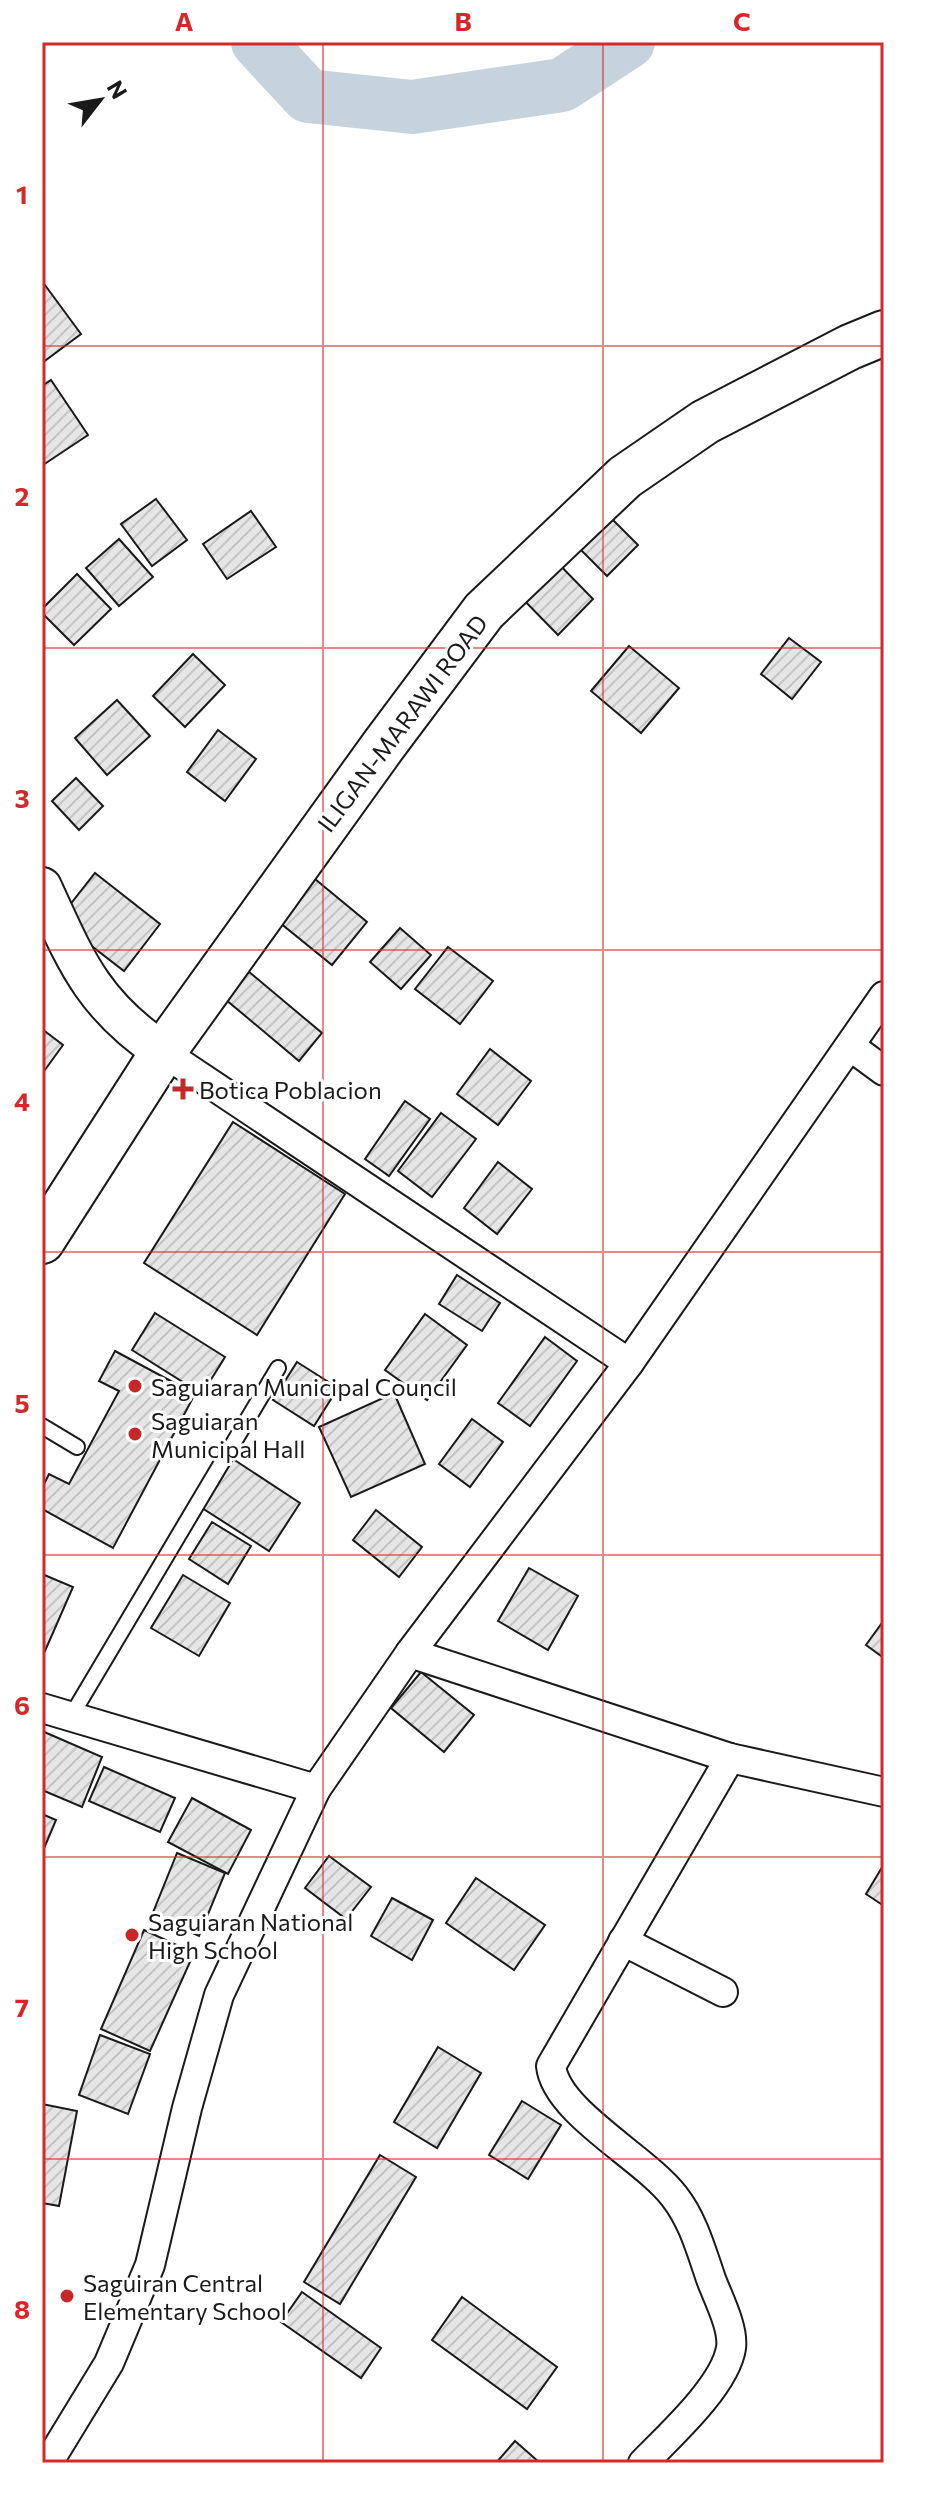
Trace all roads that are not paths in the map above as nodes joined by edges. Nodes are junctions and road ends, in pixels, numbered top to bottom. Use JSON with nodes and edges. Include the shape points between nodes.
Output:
{"nodes":[{"id":1,"x":884,"y":333,"type":"edge"},
{"id":2,"x":42,"y":887,"type":"edge"},
{"id":3,"x":884,"y":996,"type":"edge"},
{"id":4,"x":850,"y":1046,"type":"junction"},
{"id":5,"x":163,"y":1052,"type":"junction"},
{"id":6,"x":884,"y":1071,"type":"edge"},
{"id":7,"x":42,"y":1241,"type":"edge"},
{"id":8,"x":629,"y":1363,"type":"junction"},
{"id":9,"x":278,"y":1368,"type":"dead end"},
{"id":10,"x":42,"y":1426,"type":"edge"},
{"id":11,"x":77,"y":1447,"type":"dead end"},
{"id":12,"x":410,"y":1653,"type":"junction"},
{"id":13,"x":42,"y":1708,"type":"edge"},
{"id":14,"x":70,"y":1718,"type":"junction"},
{"id":15,"x":730,"y":1758,"type":"junction"},
{"id":16,"x":316,"y":1789,"type":"junction"},
{"id":17,"x":884,"y":1792,"type":"edge"},
{"id":18,"x":623,"y":1941,"type":"junction"},
{"id":19,"x":723,"y":1992,"type":"dead end"},
{"id":20,"x":48,"y":2463,"type":"edge"},
{"id":21,"x":643,"y":2463,"type":"edge"}],
"edges":[{"from":1,"to":5,"type":"highway","name":"ILIGAN-MARAWI ROAD","via":[[705,422],[625,477],[484,611]]},
{"from":2,"to":5,"type":"main road","via":[[94,991],[134,1032]]},
{"from":3,"to":4,"type":"street"},
{"from":4,"to":6,"type":"street"},
{"from":4,"to":8,"type":"street"},
{"from":5,"to":7,"type":"highway","name":"ILIGAN-MARAWI ROAD"},
{"from":5,"to":8,"type":"street"},
{"from":8,"to":12,"type":"street"},
{"from":9,"to":14,"type":"lane"},
{"from":10,"to":11,"type":"lane"},
{"from":12,"to":15,"type":"street"},
{"from":12,"to":16,"type":"street"},
{"from":13,"to":14,"type":"street"},
{"from":14,"to":16,"type":"street"},
{"from":15,"to":17,"type":"street"},
{"from":15,"to":18,"type":"street"},
{"from":16,"to":20,"type":"street","via":[[219,1995],[150,2265],[109,2363]]},
{"from":18,"to":19,"type":"street"},
{"from":18,"to":21,"type":"street","via":[[551,2066],[552,2079],[568,2103],[674,2196],[691,2223],[732,2347],[710,2391]]}]}
